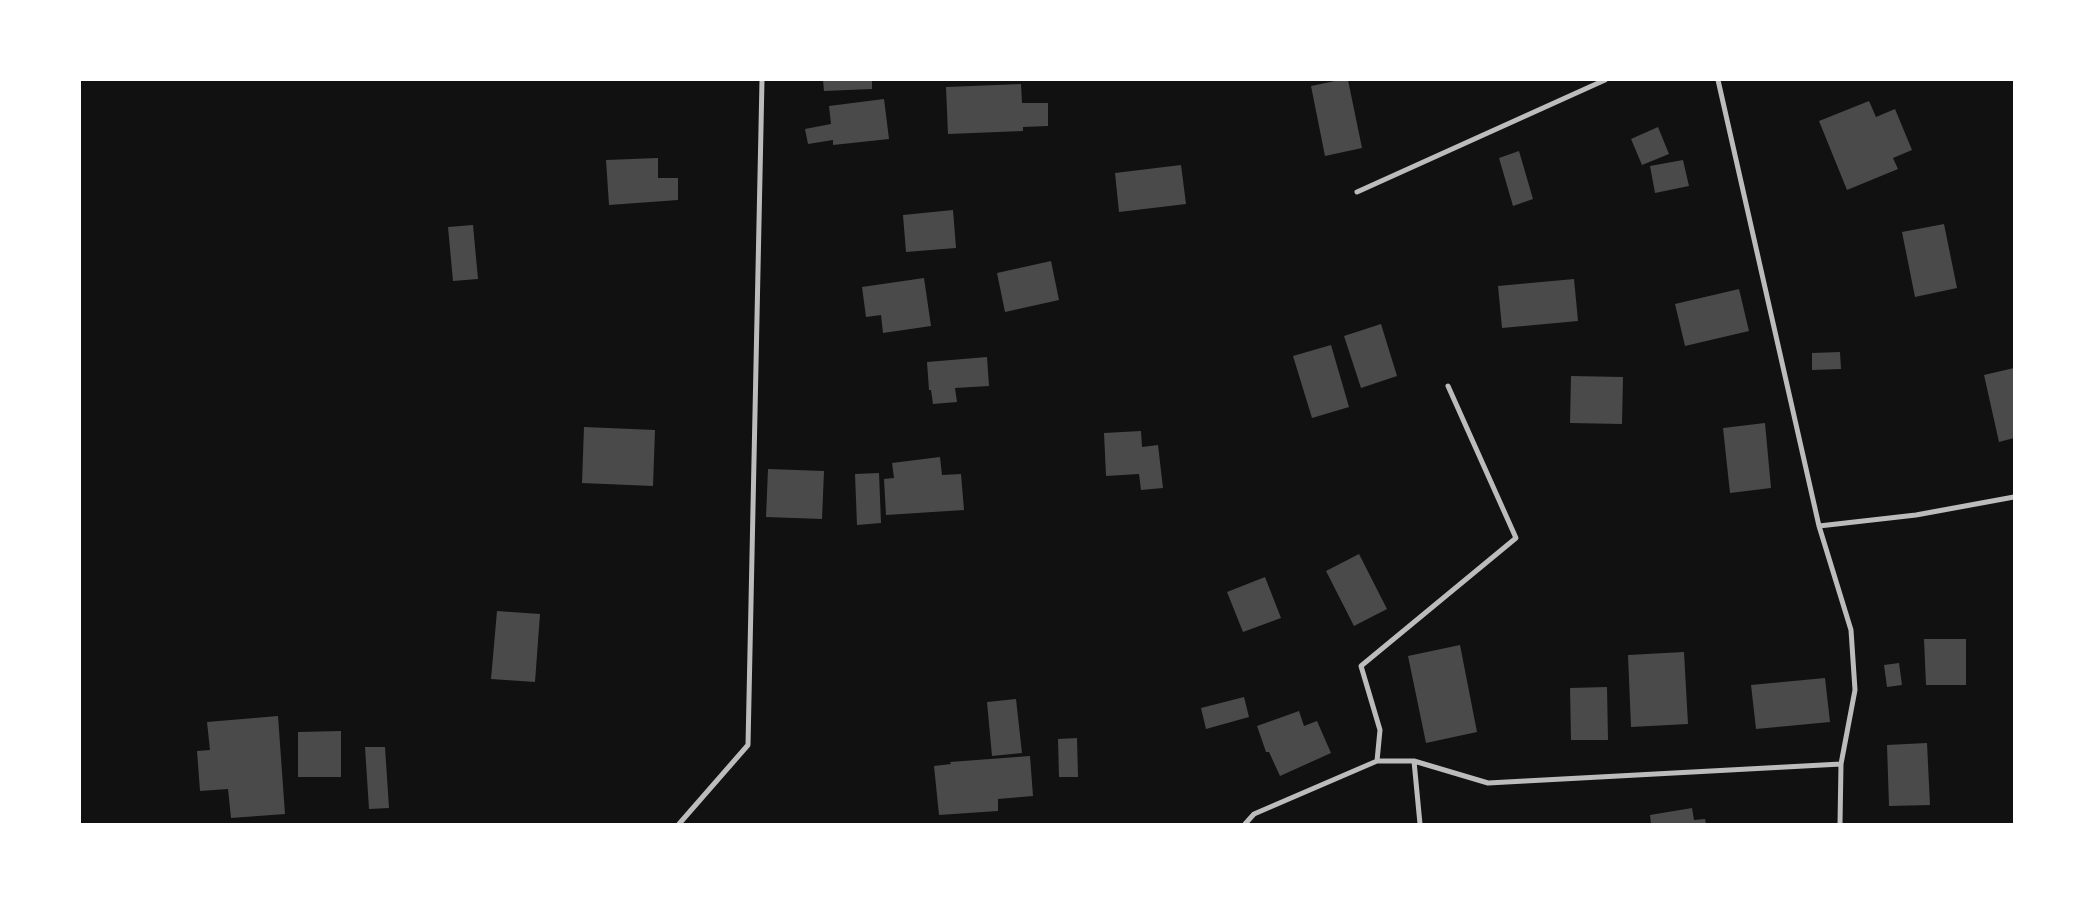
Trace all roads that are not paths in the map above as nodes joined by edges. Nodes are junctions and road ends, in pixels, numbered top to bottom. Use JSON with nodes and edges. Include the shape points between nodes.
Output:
{"nodes":[{"id":1,"x":762,"y":80,"type":"edge"},
{"id":2,"x":1605,"y":80,"type":"edge"},
{"id":3,"x":1718,"y":80,"type":"edge"},
{"id":4,"x":1357,"y":192,"type":"dead end"},
{"id":5,"x":1448,"y":386,"type":"dead end"},
{"id":6,"x":2014,"y":496,"type":"edge"},
{"id":7,"x":1819,"y":526,"type":"junction"},
{"id":8,"x":1377,"y":761,"type":"junction"},
{"id":9,"x":1414,"y":761,"type":"junction"},
{"id":10,"x":1841,"y":764,"type":"junction"},
{"id":11,"x":680,"y":824,"type":"edge"},
{"id":12,"x":1245,"y":824,"type":"edge"},
{"id":13,"x":1420,"y":824,"type":"edge"},
{"id":14,"x":1840,"y":824,"type":"edge"}],
"edges":[{"from":1,"to":11,"type":"street","via":[[748,745]]},
{"from":2,"to":4,"type":"street"},
{"from":3,"to":7,"type":"street"},
{"from":5,"to":8,"type":"street","via":[[1516,538],[1361,666],[1380,730]]},
{"from":6,"to":7,"type":"street","via":[[1916,515]]},
{"from":7,"to":10,"type":"street","via":[[1851,630],[1856,690]]},
{"from":8,"to":9,"type":"street"},
{"from":8,"to":12,"type":"street","via":[[1254,814]]},
{"from":9,"to":10,"type":"street","via":[[1488,784]]},
{"from":9,"to":13,"type":"street"},
{"from":10,"to":14,"type":"street"}]}
